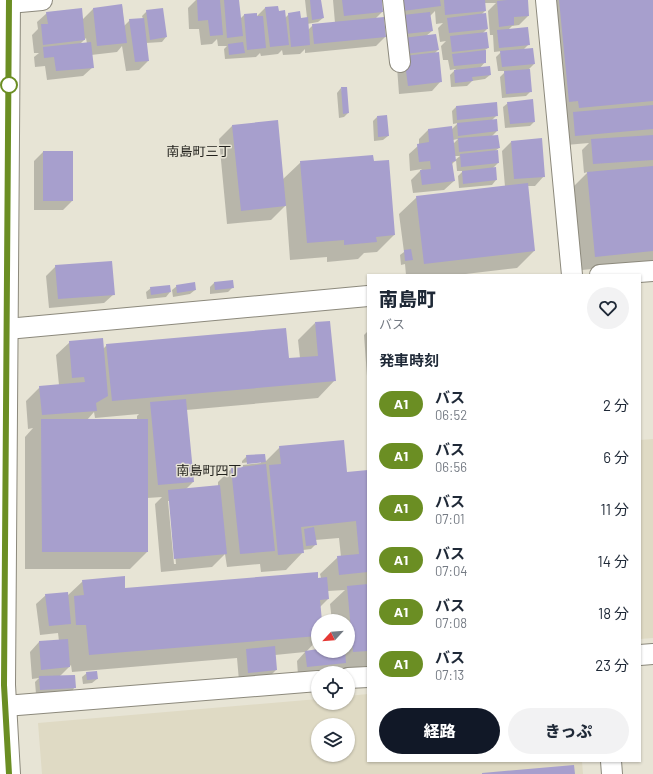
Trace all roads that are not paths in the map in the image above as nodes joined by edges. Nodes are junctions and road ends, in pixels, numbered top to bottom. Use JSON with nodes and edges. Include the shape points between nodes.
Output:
{"nodes":[{"id":1,"x":42,"y":0,"type":"edge"},
{"id":2,"x":393,"y":0,"type":"edge"},
{"id":3,"x":546,"y":0,"type":"edge"},
{"id":4,"x":9,"y":1,"type":"edge"},
{"id":5,"x":400,"y":62,"type":"dead end"},
{"id":6,"x":653,"y":271,"type":"edge"},
{"id":7,"x":572,"y":274,"type":"edge"},
{"id":8,"x":613,"y":274,"type":"edge"},
{"id":9,"x":367,"y":296,"type":"edge"},
{"id":10,"x":7,"y":329,"type":"junction"},
{"id":11,"x":653,"y":654,"type":"edge"},
{"id":12,"x":641,"y":655,"type":"edge"},
{"id":13,"x":367,"y":677,"type":"edge"},
{"id":14,"x":355,"y":678,"type":"edge"},
{"id":15,"x":311,"y":682,"type":"edge"},
{"id":16,"x":5,"y":706,"type":"junction"},
{"id":17,"x":611,"y":762,"type":"edge"},
{"id":18,"x":9,"y":774,"type":"edge"},
{"id":19,"x":612,"y":774,"type":"edge"}],
"edges":[{"from":1,"to":4,"type":"street"},
{"from":2,"to":5,"type":"street"},
{"from":3,"to":7,"type":"street"},
{"from":4,"to":10,"type":"street"},
{"from":6,"to":8,"type":"street"},
{"from":9,"to":10,"type":"street"},
{"from":10,"to":16,"type":"street"},
{"from":11,"to":12,"type":"street"},
{"from":13,"to":14,"type":"street"},
{"from":15,"to":16,"type":"street"},
{"from":16,"to":18,"type":"street"},
{"from":17,"to":19,"type":"street"}]}
